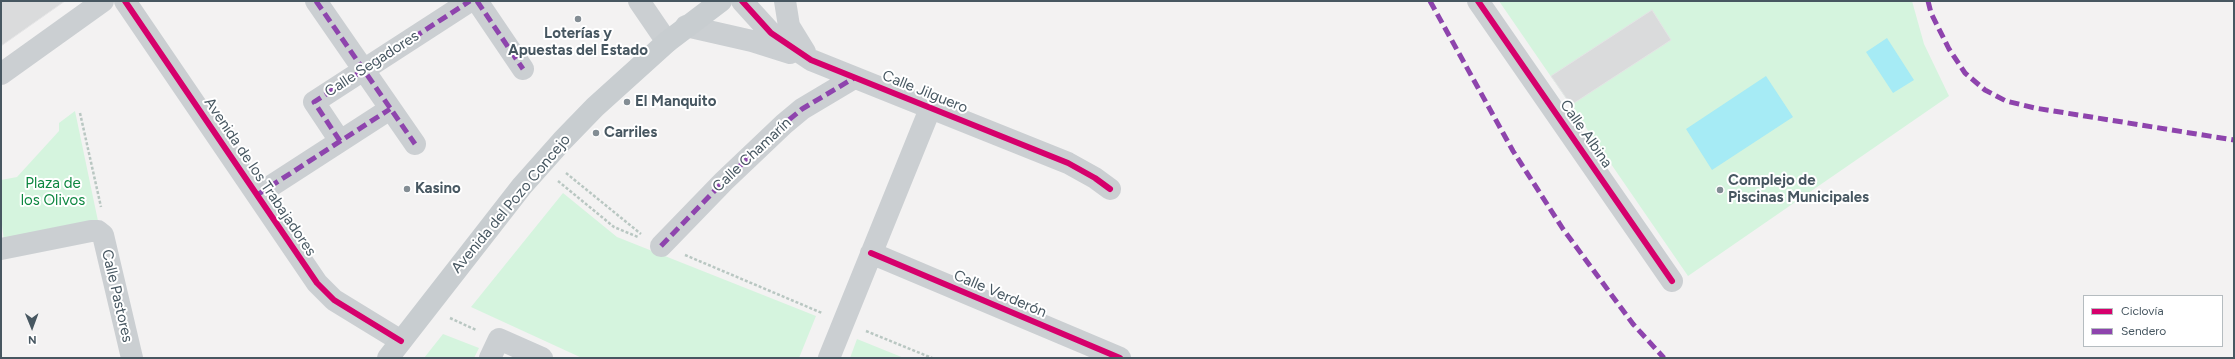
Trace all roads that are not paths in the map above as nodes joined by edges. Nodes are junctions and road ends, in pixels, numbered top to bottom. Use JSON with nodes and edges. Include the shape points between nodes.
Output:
{"nodes":[{"id":1,"x":103,"y":1,"type":"edge"},
{"id":2,"x":124,"y":1,"type":"edge"},
{"id":3,"x":316,"y":1,"type":"edge"},
{"id":4,"x":470,"y":1,"type":"edge"},
{"id":5,"x":476,"y":1,"type":"edge"},
{"id":6,"x":639,"y":1,"type":"edge"},
{"id":7,"x":721,"y":1,"type":"edge"},
{"id":8,"x":742,"y":1,"type":"edge"},
{"id":9,"x":785,"y":1,"type":"edge"},
{"id":10,"x":1478,"y":1,"type":"edge"},
{"id":11,"x":686,"y":26,"type":"junction"},
{"id":12,"x":667,"y":42,"type":"junction"},
{"id":13,"x":811,"y":60,"type":"junction"},
{"id":14,"x":524,"y":68,"type":"dead end"},
{"id":15,"x":364,"y":70,"type":"junction"},
{"id":16,"x":1,"y":74,"type":"edge"},
{"id":17,"x":854,"y":78,"type":"junction"},
{"id":18,"x":390,"y":109,"type":"junction"},
{"id":19,"x":930,"y":109,"type":"junction"},
{"id":20,"x":340,"y":141,"type":"junction"},
{"id":21,"x":415,"y":144,"type":"dead end"},
{"id":22,"x":1110,"y":189,"type":"dead end"},
{"id":23,"x":257,"y":195,"type":"junction"},
{"id":24,"x":656,"y":243,"type":"road end"},
{"id":25,"x":1,"y":249,"type":"edge"},
{"id":26,"x":871,"y":253,"type":"junction"},
{"id":27,"x":1672,"y":281,"type":"dead end"},
{"id":28,"x":494,"y":349,"type":"edge"},
{"id":29,"x":395,"y":350,"type":"edge"},
{"id":30,"x":132,"y":358,"type":"edge"},
{"id":31,"x":542,"y":358,"type":"edge"},
{"id":32,"x":829,"y":358,"type":"edge"},
{"id":33,"x":1120,"y":358,"type":"edge"}],
"edges":[{"from":1,"to":16,"type":"street"},
{"from":2,"to":23,"type":"street","name":"Avenida de los Trabajadores"},
{"from":3,"to":15,"type":"street"},
{"from":4,"to":15,"type":"street","name":"Calle Segadores"},
{"from":5,"to":14,"type":"street"},
{"from":6,"to":12,"type":"street"},
{"from":7,"to":11,"type":"main road","name":"Avenida del Pozo Concejo"},
{"from":8,"to":13,"type":"street","name":"Calle Jilguero","via":[[772,33]]},
{"from":9,"to":13,"type":"street","via":[[789,26]]},
{"from":10,"to":27,"type":"street","name":"Calle Albina"},
{"from":11,"to":12,"type":"main road","name":"Avenida del Pozo Concejo"},
{"from":11,"to":13,"type":"street"},
{"from":12,"to":29,"type":"main road","name":"Avenida del Pozo Concejo","via":[[594,107],[543,162]]},
{"from":13,"to":17,"type":"street","name":"Calle Jilguero"},
{"from":15,"to":18,"type":"street"},
{"from":15,"to":20,"type":"street","name":"Calle Segadores","via":[[314,102]]},
{"from":17,"to":19,"type":"street","name":"Calle Jilguero"},
{"from":17,"to":24,"type":"street","name":"Calle Chamarín","via":[[802,109]]},
{"from":18,"to":20,"type":"street"},
{"from":18,"to":21,"type":"street"},
{"from":19,"to":22,"type":"street","name":"Calle Jilguero","via":[[1080,169]]},
{"from":19,"to":26,"type":"street"},
{"from":20,"to":23,"type":"street"},
{"from":23,"to":29,"type":"street","name":"Avenida de los Trabajadores","via":[[325,292]]},
{"from":25,"to":30,"type":"street","name":"Calle Pastores","via":[[91,231],[100,233]]},
{"from":26,"to":32,"type":"street"},
{"from":26,"to":33,"type":"street","name":"Calle Verderón"},
{"from":28,"to":31,"type":"street"}]}
